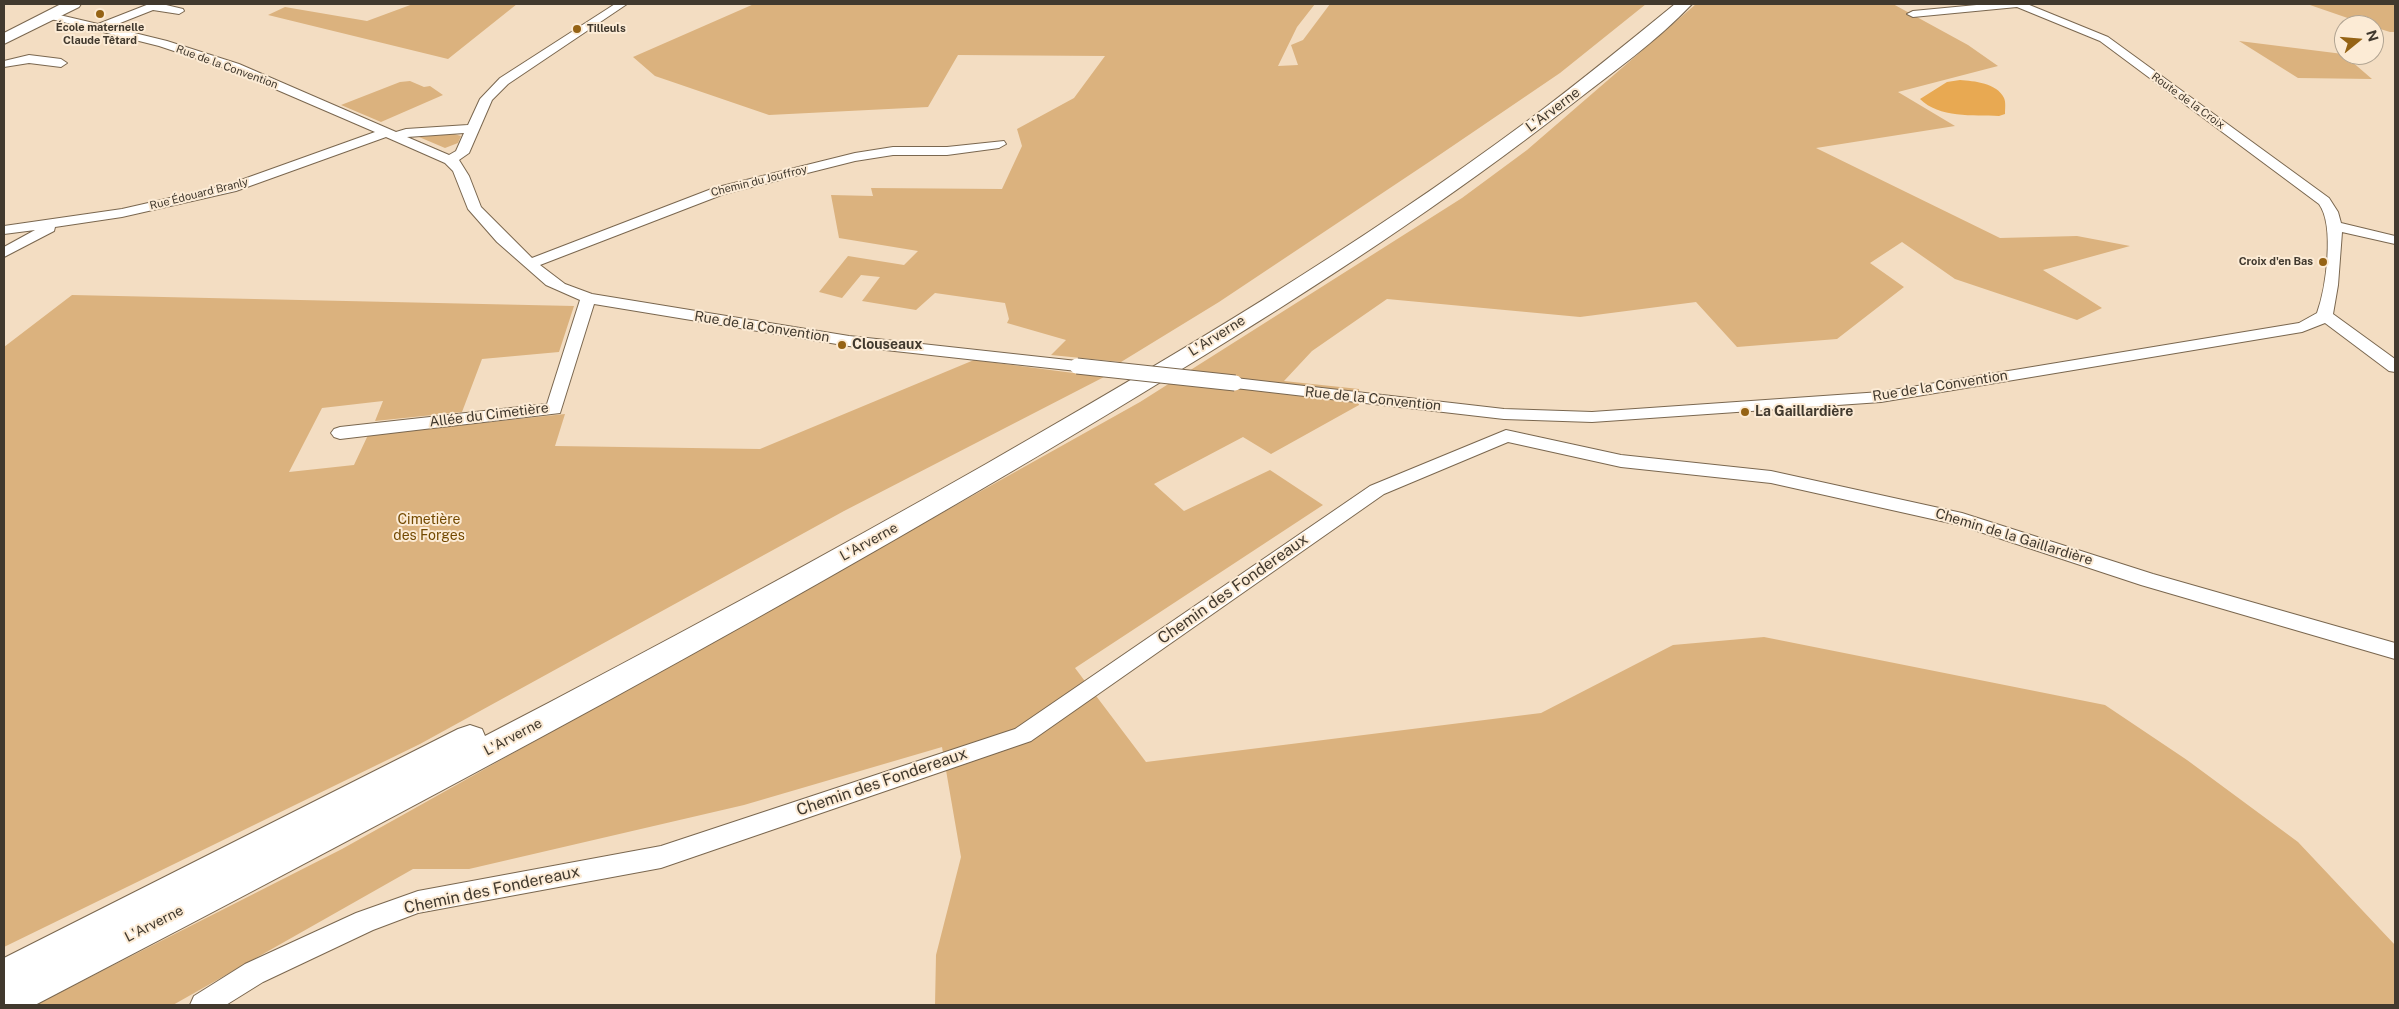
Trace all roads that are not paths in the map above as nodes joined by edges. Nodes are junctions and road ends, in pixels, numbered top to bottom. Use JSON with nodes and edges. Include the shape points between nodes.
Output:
{"nodes":[{"id":1,"x":73,"y":4,"type":"edge"},
{"id":2,"x":622,"y":4,"type":"edge"},
{"id":3,"x":1666,"y":4,"type":"edge"},
{"id":4,"x":1684,"y":4,"type":"edge"},
{"id":5,"x":2019,"y":4,"type":"edge"},
{"id":6,"x":154,"y":5,"type":"edge"},
{"id":7,"x":178,"y":11,"type":"dead end"},
{"id":8,"x":1913,"y":14,"type":"dead end"},
{"id":9,"x":51,"y":16,"type":"junction"},
{"id":10,"x":100,"y":27,"type":"junction"},
{"id":11,"x":4,"y":39,"type":"edge"},
{"id":12,"x":60,"y":63,"type":"dead end"},
{"id":13,"x":4,"y":64,"type":"edge"},
{"id":14,"x":472,"y":129,"type":"junction"},
{"id":15,"x":392,"y":134,"type":"junction"},
{"id":16,"x":999,"y":144,"type":"dead end"},
{"id":17,"x":450,"y":160,"type":"junction"},
{"id":18,"x":61,"y":221,"type":"junction"},
{"id":19,"x":2335,"y":226,"type":"junction"},
{"id":20,"x":4,"y":230,"type":"edge"},
{"id":21,"x":2395,"y":240,"type":"edge"},
{"id":22,"x":4,"y":253,"type":"edge"},
{"id":23,"x":530,"y":264,"type":"junction"},
{"id":24,"x":588,"y":298,"type":"junction"},
{"id":25,"x":2324,"y":316,"type":"junction"},
{"id":26,"x":2395,"y":367,"type":"edge"},
{"id":27,"x":1504,"y":414,"type":"junction"},
{"id":28,"x":340,"y":433,"type":"dead end"},
{"id":29,"x":1506,"y":436,"type":"junction"},
{"id":30,"x":2395,"y":651,"type":"edge"},
{"id":31,"x":4,"y":977,"type":"edge"},
{"id":32,"x":4,"y":1001,"type":"edge"},
{"id":33,"x":203,"y":1005,"type":"edge"}],
"edges":[{"from":1,"to":9,"type":"main road"},
{"from":2,"to":14,"type":"street","via":[[504,81],[486,99]]},
{"from":3,"to":31,"type":"main road","name":"L'Arverne","via":[[1579,75],[1443,173],[1315,258],[1084,399],[849,533],[526,709]]},
{"from":4,"to":32,"type":"main road","name":"L'Arverne","via":[[1609,67],[1458,179],[1330,265],[1094,412],[688,643],[323,838]]},
{"from":5,"to":8,"type":"street"},
{"from":5,"to":19,"type":"street","name":"Route de la Croix","via":[[2104,40],[2311,190],[2330,210]]},
{"from":6,"to":7,"type":"street"},
{"from":6,"to":10,"type":"street"},
{"from":9,"to":10,"type":"street","name":"Rue de la Convention"},
{"from":9,"to":11,"type":"main road"},
{"from":10,"to":15,"type":"street","name":"Rue de la Convention","via":[[163,43],[235,67]]},
{"from":12,"to":13,"type":"street","via":[[29,59]]},
{"from":14,"to":15,"type":"street"},
{"from":14,"to":17,"type":"street","via":[[462,153]]},
{"from":15,"to":17,"type":"street","name":"Rue de la Convention"},
{"from":15,"to":18,"type":"street","name":"Rue Édouard Branly","via":[[232,188],[122,213]]},
{"from":16,"to":23,"type":"street","name":"Chemin du Jouffroy","via":[[947,151],[893,151],[855,157],[719,191]]},
{"from":17,"to":23,"type":"street","name":"Rue de la Convention","via":[[460,167],[475,210]]},
{"from":18,"to":20,"type":"street","name":"Rue Édouard Branly"},
{"from":18,"to":22,"type":"street"},
{"from":19,"to":21,"type":"street"},
{"from":19,"to":25,"type":"street","via":[[2329,300]]},
{"from":23,"to":24,"type":"street","name":"Rue de la Convention","via":[[559,287]]},
{"from":24,"to":27,"type":"street","name":"Rue de la Convention","bridge":true,"via":[[849,341]]},
{"from":24,"to":28,"type":"street","name":"Allée du Cimetière","via":[[554,409]]},
{"from":25,"to":26,"type":"street"},
{"from":25,"to":27,"type":"street","name":"Rue de la Convention","via":[[2302,327],[1881,397],[1592,417]]},
{"from":27,"to":29,"type":"street"},
{"from":29,"to":30,"type":"street","name":"Chemin de la Gaillardière","via":[[1621,461],[1772,477],[1962,519],[2148,580]]},
{"from":29,"to":33,"type":"street","name":"Chemin des Fondereaux","via":[[1377,490],[1023,735],[661,857],[418,902],[365,921],[254,973]]}]}
